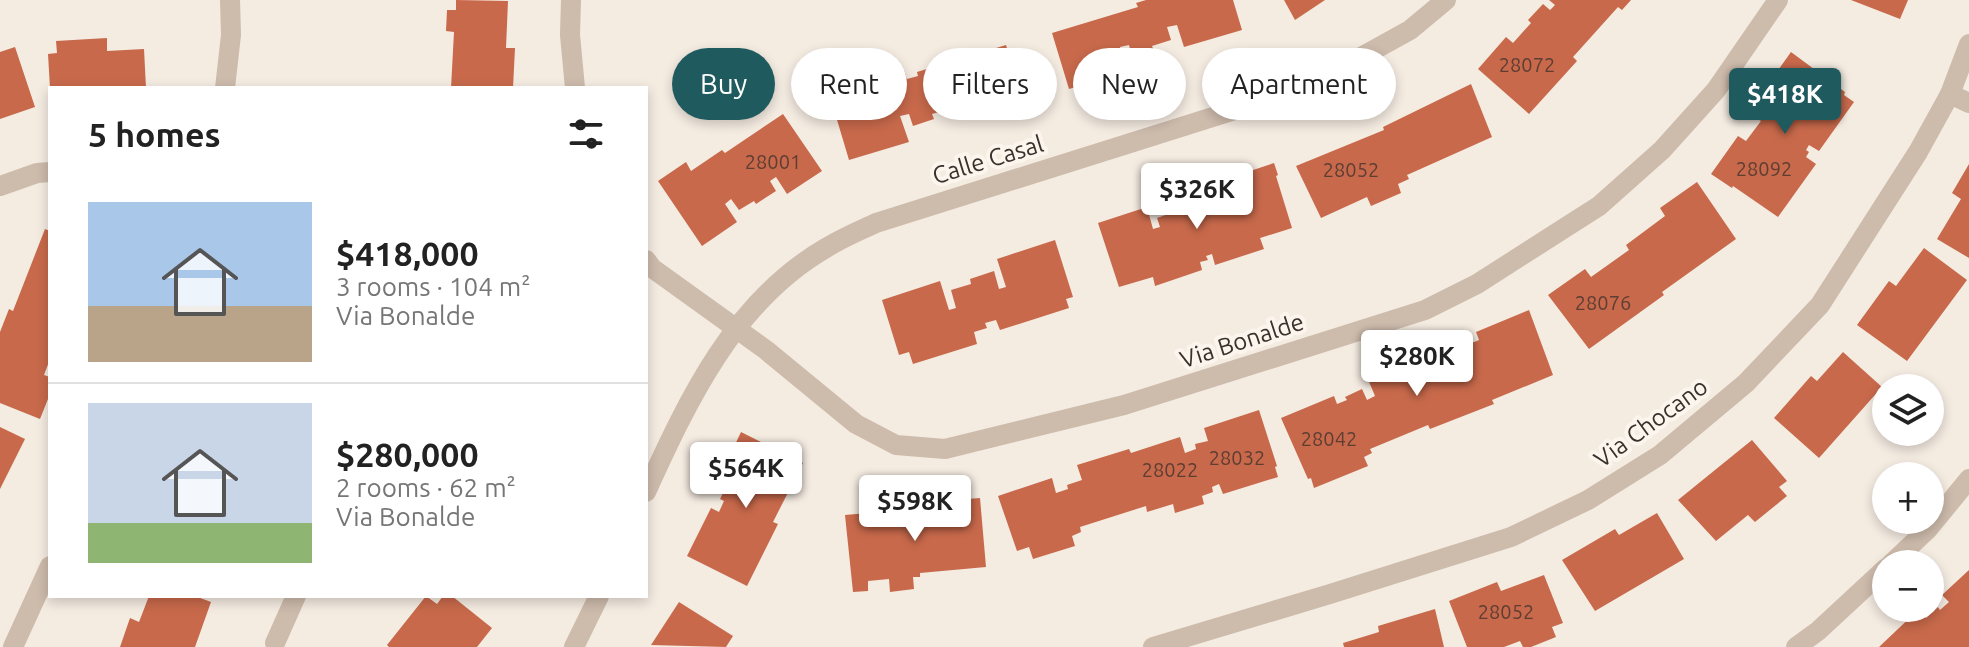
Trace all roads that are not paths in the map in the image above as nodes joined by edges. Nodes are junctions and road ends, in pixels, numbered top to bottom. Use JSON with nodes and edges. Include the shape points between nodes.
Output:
{"nodes":[{"id":1,"x":230,"y":0,"type":"edge"},
{"id":2,"x":571,"y":0,"type":"edge"},
{"id":3,"x":1446,"y":0,"type":"edge"},
{"id":4,"x":1778,"y":0,"type":"edge"},
{"id":5,"x":1969,"y":44,"type":"edge"},
{"id":6,"x":225,"y":86,"type":"edge"},
{"id":7,"x":575,"y":86,"type":"edge"},
{"id":8,"x":1950,"y":94,"type":"junction"},
{"id":9,"x":1969,"y":103,"type":"edge"},
{"id":10,"x":48,"y":172,"type":"edge"},
{"id":11,"x":0,"y":186,"type":"edge"},
{"id":12,"x":648,"y":263,"type":"edge"},
{"id":13,"x":734,"y":328,"type":"junction"},
{"id":14,"x":1969,"y":479,"type":"edge"},
{"id":15,"x":648,"y":488,"type":"edge"},
{"id":16,"x":1906,"y":550,"type":"edge"},
{"id":17,"x":48,"y":570,"type":"edge"},
{"id":18,"x":1872,"y":581,"type":"edge"},
{"id":19,"x":295,"y":598,"type":"edge"},
{"id":20,"x":598,"y":598,"type":"edge"},
{"id":21,"x":275,"y":643,"type":"dead end"},
{"id":22,"x":13,"y":647,"type":"edge"},
{"id":23,"x":574,"y":647,"type":"edge"},
{"id":24,"x":1153,"y":647,"type":"edge"},
{"id":25,"x":1796,"y":647,"type":"edge"}],
"edges":[{"from":1,"to":6,"type":"street"},
{"from":2,"to":7,"type":"street"},
{"from":3,"to":13,"type":"street","name":"Calle Casal","via":[[1410,30],[1305,88],[876,223],[824,249],[776,285]]},
{"from":4,"to":13,"type":"street","name":"Via Bonalde","via":[[1716,90],[1662,150],[1599,206],[1527,254],[1425,310],[1124,405],[945,449],[896,445],[856,424]]},
{"from":5,"to":8,"type":"street","name":"Via Chocano"},
{"from":8,"to":9,"type":"street"},
{"from":8,"to":24,"type":"street","name":"Via Chocano","via":[[1820,305],[1746,383],[1660,455],[1588,500],[1511,537]]},
{"from":10,"to":11,"type":"street"},
{"from":12,"to":13,"type":"street","name":"Via Bonalde"},
{"from":13,"to":15,"type":"street","name":"Calle Casal","via":[[686,405]]},
{"from":14,"to":16,"type":"street"},
{"from":17,"to":22,"type":"street"},
{"from":18,"to":25,"type":"street"},
{"from":19,"to":21,"type":"street"},
{"from":20,"to":23,"type":"street"}]}
